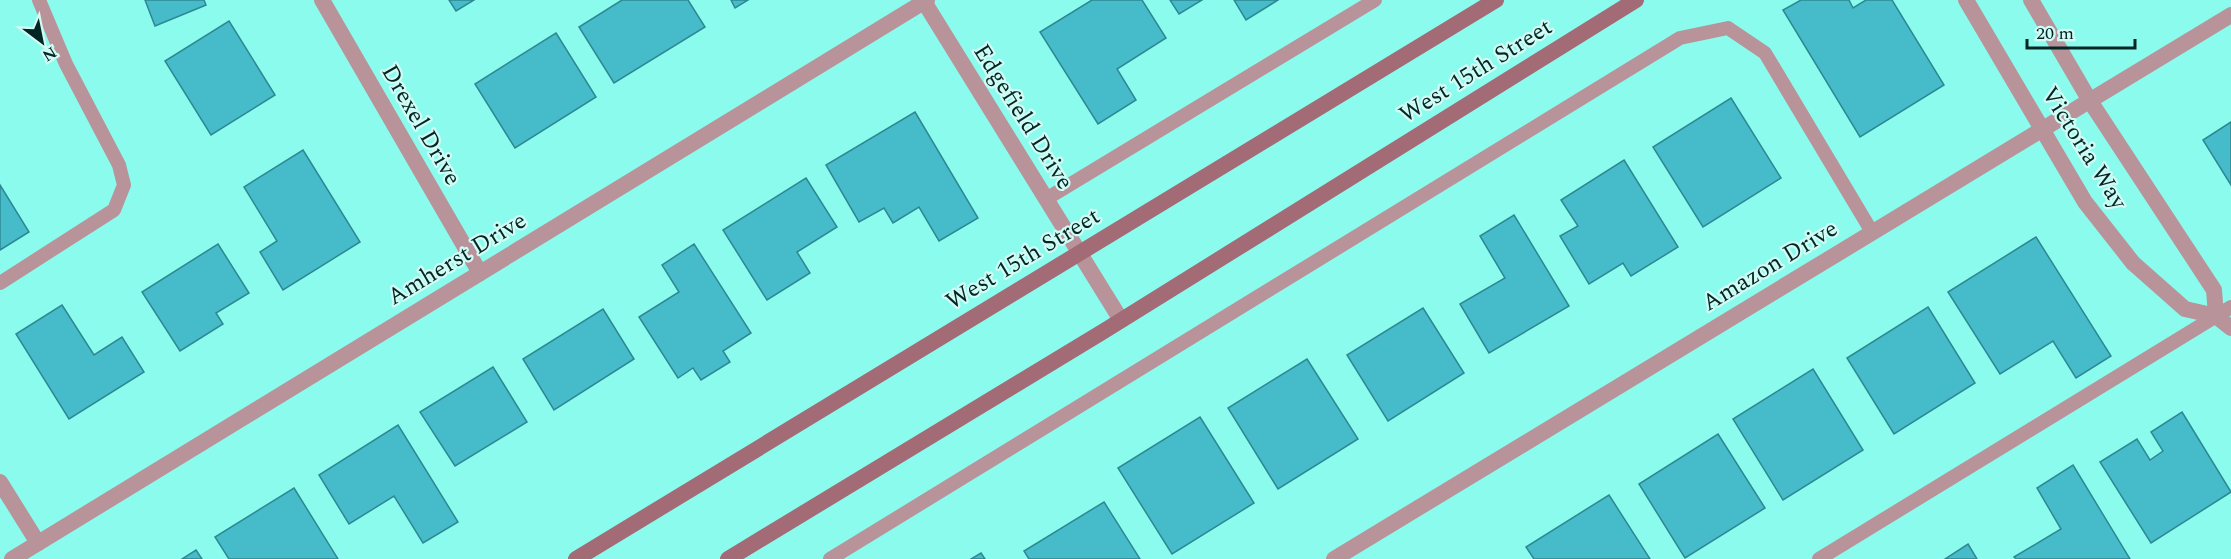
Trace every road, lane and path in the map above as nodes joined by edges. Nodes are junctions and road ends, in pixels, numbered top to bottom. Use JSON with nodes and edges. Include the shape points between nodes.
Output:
{"nodes":[{"id":1,"x":39,"y":0,"type":"edge"},
{"id":2,"x":322,"y":0,"type":"edge"},
{"id":3,"x":1375,"y":0,"type":"edge"},
{"id":4,"x":1496,"y":0,"type":"edge"},
{"id":5,"x":1636,"y":0,"type":"edge"},
{"id":6,"x":1966,"y":0,"type":"edge"},
{"id":7,"x":2031,"y":0,"type":"edge"},
{"id":8,"x":925,"y":1,"type":"edge"},
{"id":9,"x":2231,"y":15,"type":"edge"},
{"id":10,"x":2090,"y":101,"type":"junction"},
{"id":11,"x":2042,"y":128,"type":"junction"},
{"id":12,"x":1046,"y":200,"type":"junction"},
{"id":13,"x":1872,"y":231,"type":"junction"},
{"id":14,"x":1079,"y":253,"type":"junction"},
{"id":15,"x":480,"y":273,"type":"junction"},
{"id":16,"x":0,"y":283,"type":"edge"},
{"id":17,"x":2231,"y":307,"type":"edge"},
{"id":18,"x":2216,"y":316,"type":"junction"},
{"id":19,"x":1121,"y":320,"type":"junction"},
{"id":20,"x":2231,"y":328,"type":"edge"},
{"id":21,"x":0,"y":482,"type":"edge"},
{"id":22,"x":38,"y":543,"type":"junction"},
{"id":23,"x":12,"y":559,"type":"edge"},
{"id":24,"x":576,"y":559,"type":"edge"},
{"id":25,"x":728,"y":559,"type":"edge"},
{"id":26,"x":830,"y":559,"type":"edge"},
{"id":27,"x":1334,"y":559,"type":"edge"},
{"id":28,"x":1819,"y":559,"type":"edge"}],
"edges":[{"from":1,"to":16,"type":"lane","via":[[66,64],[119,165],[124,185],[114,210]]},
{"from":2,"to":15,"type":"street","name":"Drexel Drive"},
{"from":3,"to":12,"type":"lane"},
{"from":4,"to":14,"type":"main road","name":"West 15th Street"},
{"from":5,"to":19,"type":"main road","name":"West 15th Street"},
{"from":6,"to":11,"type":"street","name":"Victoria Way"},
{"from":7,"to":10,"type":"street","name":"Victoria Way"},
{"from":8,"to":12,"type":"street","name":"Edgefield Drive"},
{"from":8,"to":15,"type":"street","name":"Amherst Drive"},
{"from":9,"to":10,"type":"street","name":"Amazon Drive"},
{"from":10,"to":11,"type":"street","name":"Amazon Drive"},
{"from":10,"to":18,"type":"street","name":"Victoria Way","via":[[2214,290]]},
{"from":11,"to":13,"type":"street","name":"Amazon Drive"},
{"from":11,"to":18,"type":"street","name":"Victoria Way","via":[[2085,202],[2133,262],[2185,309]]},
{"from":12,"to":14,"type":"street","name":"Edgefield Drive"},
{"from":13,"to":26,"type":"lane","via":[[1765,53],[1728,28],[1680,38]]},
{"from":13,"to":27,"type":"street","name":"Amazon Drive"},
{"from":14,"to":19,"type":"street","name":"Edgefield Drive"},
{"from":14,"to":24,"type":"main road","name":"West 15th Street"},
{"from":15,"to":22,"type":"street","name":"Amherst Drive"},
{"from":17,"to":18,"type":"lane"},
{"from":18,"to":20,"type":"street","name":"Victoria Way"},
{"from":18,"to":28,"type":"lane"},
{"from":19,"to":25,"type":"main road","name":"West 15th Street"},
{"from":21,"to":22,"type":"street"},
{"from":22,"to":23,"type":"street","name":"Amherst Drive"}]}
